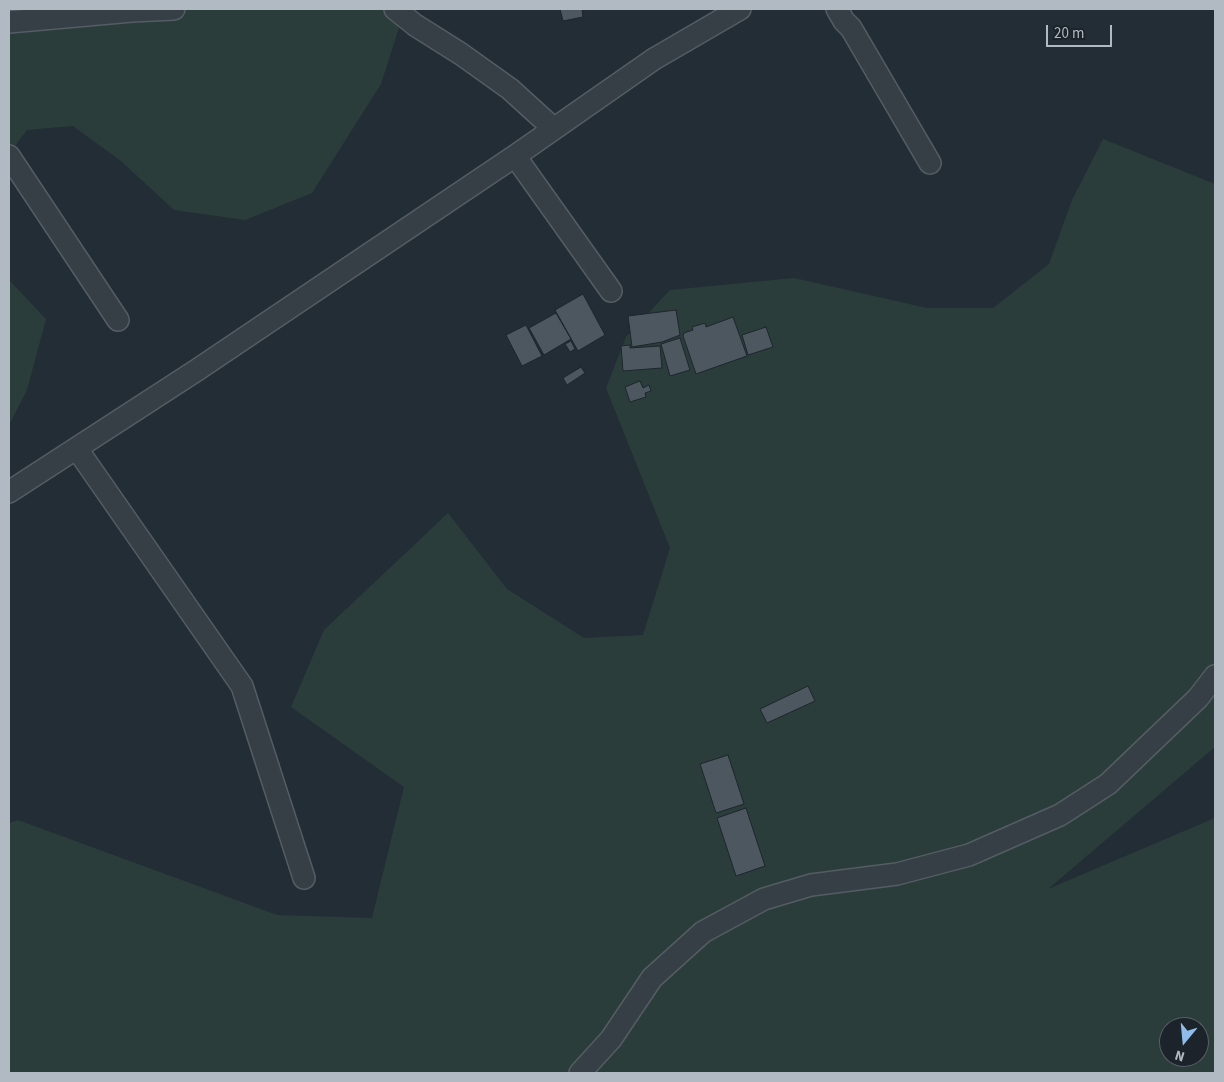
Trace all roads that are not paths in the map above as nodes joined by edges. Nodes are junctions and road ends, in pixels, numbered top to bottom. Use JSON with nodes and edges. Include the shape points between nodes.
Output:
{"nodes":[{"id":1,"x":174,"y":9,"type":"edge"},
{"id":2,"x":395,"y":9,"type":"edge"},
{"id":3,"x":740,"y":9,"type":"edge"},
{"id":4,"x":837,"y":9,"type":"edge"},
{"id":5,"x":9,"y":22,"type":"edge"},
{"id":6,"x":554,"y":129,"type":"junction"},
{"id":7,"x":9,"y":156,"type":"edge"},
{"id":8,"x":515,"y":156,"type":"junction"},
{"id":9,"x":930,"y":163,"type":"dead end"},
{"id":10,"x":611,"y":292,"type":"dead end"},
{"id":11,"x":118,"y":320,"type":"dead end"},
{"id":12,"x":77,"y":449,"type":"junction"},
{"id":13,"x":9,"y":492,"type":"edge"},
{"id":14,"x":1215,"y":676,"type":"edge"},
{"id":15,"x":304,"y":878,"type":"dead end"},
{"id":16,"x":580,"y":1073,"type":"edge"}],
"edges":[{"from":1,"to":5,"type":"street"},
{"from":2,"to":6,"type":"street","via":[[510,89]]},
{"from":3,"to":6,"type":"street","via":[[654,59]]},
{"from":4,"to":9,"type":"street"},
{"from":6,"to":8,"type":"street"},
{"from":7,"to":11,"type":"street"},
{"from":8,"to":10,"type":"street"},
{"from":8,"to":12,"type":"street"},
{"from":12,"to":13,"type":"street"},
{"from":12,"to":15,"type":"street","via":[[242,686]]},
{"from":14,"to":16,"type":"street","via":[[1198,698],[1108,784],[1060,815],[969,854],[897,874],[811,884],[764,899],[703,932],[652,978],[611,1039]]}]}
